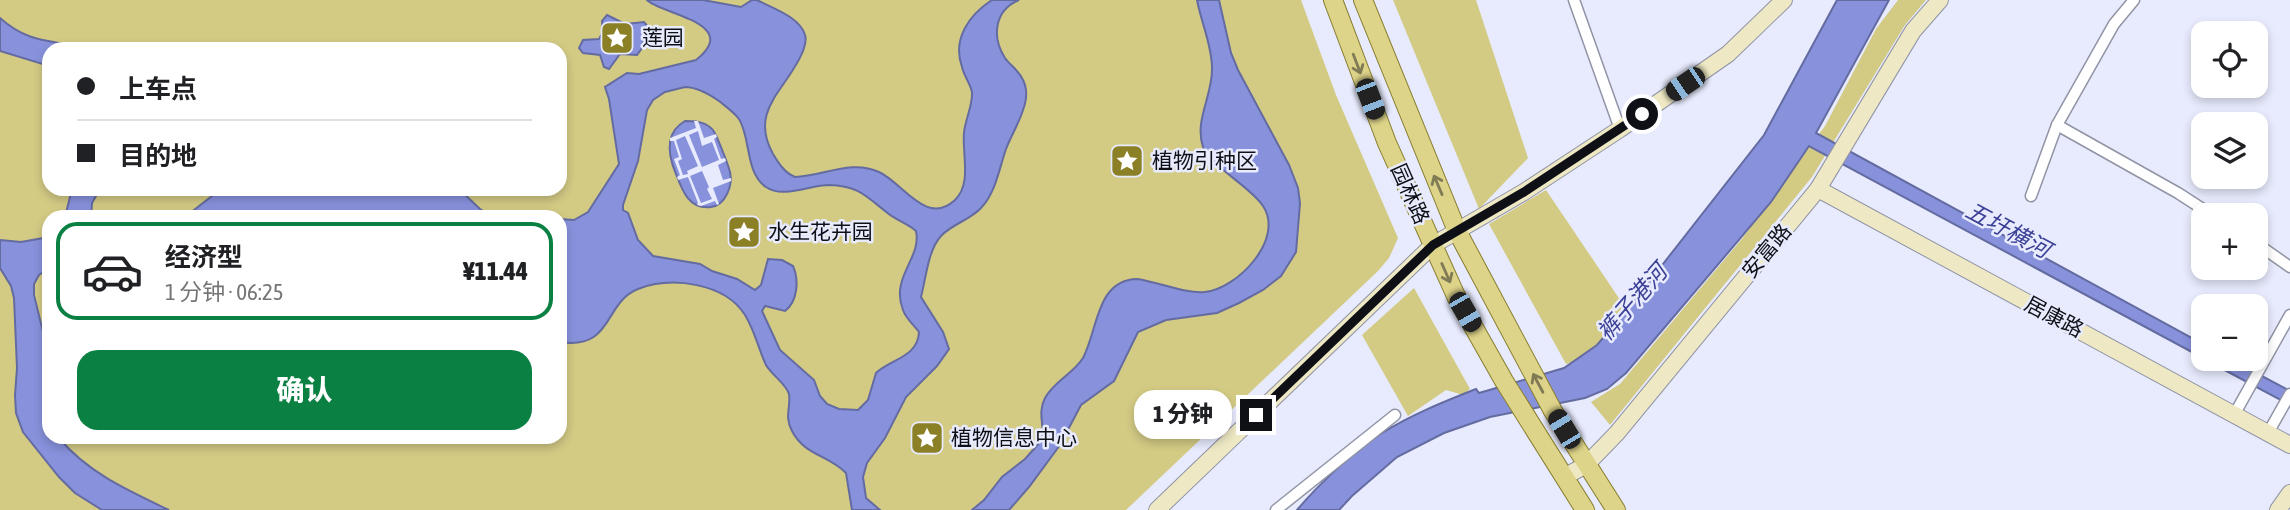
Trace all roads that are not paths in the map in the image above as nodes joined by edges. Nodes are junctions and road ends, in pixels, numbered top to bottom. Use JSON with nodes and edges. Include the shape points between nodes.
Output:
{"nodes":[{"id":1,"x":1333,"y":0,"type":"edge"},
{"id":2,"x":1363,"y":0,"type":"edge"},
{"id":3,"x":1574,"y":0,"type":"edge"},
{"id":4,"x":1784,"y":0,"type":"edge"},
{"id":5,"x":1940,"y":0,"type":"edge"},
{"id":6,"x":2134,"y":0,"type":"edge"},
{"id":7,"x":2057,"y":125,"type":"junction"},
{"id":8,"x":1620,"y":129,"type":"junction"},
{"id":9,"x":1818,"y":189,"type":"junction"},
{"id":10,"x":2031,"y":196,"type":"dead end"},
{"id":11,"x":2193,"y":203,"type":"edge"},
{"id":12,"x":1457,"y":231,"type":"junction"},
{"id":13,"x":1433,"y":245,"type":"junction"},
{"id":14,"x":2268,"y":251,"type":"edge"},
{"id":15,"x":2290,"y":267,"type":"edge"},
{"id":16,"x":2290,"y":315,"type":"edge"},
{"id":17,"x":2290,"y":394,"type":"edge"},
{"id":18,"x":1395,"y":415,"type":"dead end"},
{"id":19,"x":2234,"y":415,"type":"junction"},
{"id":20,"x":2268,"y":433,"type":"junction"},
{"id":21,"x":2290,"y":445,"type":"edge"},
{"id":22,"x":1586,"y":465,"type":"junction"},
{"id":23,"x":1564,"y":477,"type":"junction"},
{"id":24,"x":2290,"y":493,"type":"edge"},
{"id":25,"x":1157,"y":510,"type":"edge"},
{"id":26,"x":1276,"y":510,"type":"edge"},
{"id":27,"x":1585,"y":510,"type":"edge"},
{"id":28,"x":1616,"y":510,"type":"edge"},
{"id":29,"x":2278,"y":510,"type":"edge"}],
"edges":[{"from":1,"to":13,"type":"main road","name":"园林路","one_way":true,"via":[[1387,143]]},
{"from":12,"to":2,"type":"main road","name":"园林路","one_way":true},
{"from":3,"to":8,"type":"street"},
{"from":4,"to":8,"type":"street","via":[[1728,54]]},
{"from":5,"to":9,"type":"street","name":"安富路","via":[[1913,31]]},
{"from":6,"to":7,"type":"street","via":[[2114,24]]},
{"from":7,"to":10,"type":"street"},
{"from":7,"to":11,"type":"street"},
{"from":8,"to":12,"type":"street"},
{"from":9,"to":19,"type":"street","name":"居康路"},
{"from":9,"to":22,"type":"street","name":"安富路"},
{"from":12,"to":13,"type":"street"},
{"from":22,"to":12,"type":"main road","name":"园林路","one_way":true},
{"from":13,"to":23,"type":"main road","name":"园林路","one_way":true,"via":[[1456,296]]},
{"from":13,"to":25,"type":"street"},
{"from":14,"to":15,"type":"street"},
{"from":16,"to":19,"type":"street"},
{"from":17,"to":20,"type":"street"},
{"from":18,"to":26,"type":"street"},
{"from":19,"to":20,"type":"street","name":"居康路"},
{"from":20,"to":21,"type":"street","name":"居康路"},
{"from":22,"to":23,"type":"street","name":"安富路"},
{"from":22,"to":28,"type":"main road","name":"园林路"},
{"from":23,"to":27,"type":"main road","name":"园林路"},
{"from":24,"to":29,"type":"street"}]}
